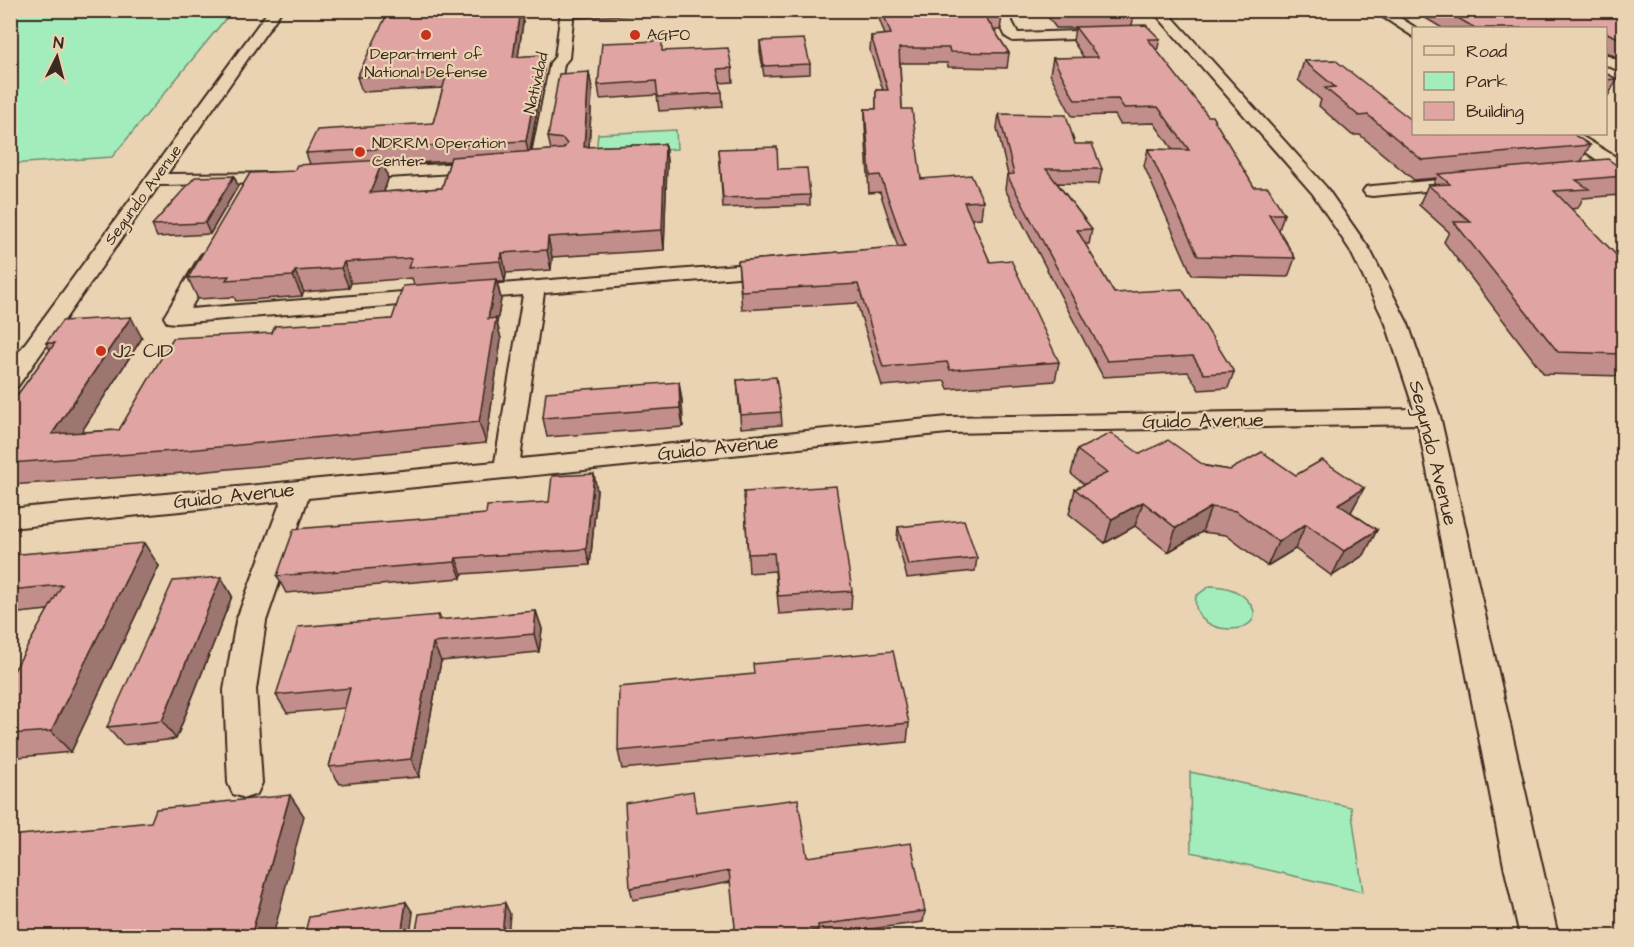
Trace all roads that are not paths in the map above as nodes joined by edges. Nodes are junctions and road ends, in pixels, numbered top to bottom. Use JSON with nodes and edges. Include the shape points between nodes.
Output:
{"nodes":[{"id":1,"x":276,"y":10,"type":"edge"},
{"id":2,"x":568,"y":10,"type":"edge"},
{"id":3,"x":999,"y":10,"type":"edge"},
{"id":4,"x":1378,"y":10,"type":"edge"},
{"id":5,"x":1165,"y":25,"type":"edge"},
{"id":6,"x":1412,"y":32,"type":"edge"},
{"id":7,"x":1122,"y":34,"type":"edge"},
{"id":8,"x":1607,"y":60,"type":"edge"},
{"id":9,"x":1623,"y":69,"type":"edge"},
{"id":10,"x":1570,"y":135,"type":"edge"},
{"id":11,"x":560,"y":163,"type":"edge"},
{"id":12,"x":504,"y":166,"type":"edge"},
{"id":13,"x":1599,"y":171,"type":"edge"},
{"id":14,"x":337,"y":175,"type":"edge"},
{"id":15,"x":301,"y":177,"type":"edge"},
{"id":16,"x":254,"y":179,"type":"junction"},
{"id":17,"x":152,"y":180,"type":"junction"},
{"id":18,"x":1479,"y":181,"type":"edge"},
{"id":19,"x":1372,"y":191,"type":"dead end"},
{"id":20,"x":242,"y":199,"type":"edge"},
{"id":21,"x":220,"y":238,"type":"edge"},
{"id":22,"x":797,"y":266,"type":"edge"},
{"id":23,"x":534,"y":288,"type":"junction"},
{"id":24,"x":10,"y":381,"type":"edge"},
{"id":25,"x":1428,"y":416,"type":"junction"},
{"id":26,"x":506,"y":469,"type":"junction"},
{"id":27,"x":298,"y":490,"type":"junction"},
{"id":28,"x":10,"y":519,"type":"edge"},
{"id":29,"x":245,"y":783,"type":"dead end"},
{"id":30,"x":1539,"y":936,"type":"edge"}],
"edges":[{"from":1,"to":17,"type":"street","name":"Segundo Avenue"},
{"from":2,"to":11,"type":"street","name":"Natividad","via":[[562,58],[557,63],[533,165]]},
{"from":3,"to":7,"type":"street","via":[[1013,37]]},
{"from":4,"to":6,"type":"street"},
{"from":5,"to":25,"type":"street","name":"Segundo Avenue","via":[[1320,191],[1347,230],[1382,289]]},
{"from":8,"to":9,"type":"street"},
{"from":10,"to":13,"type":"street","via":[[1622,169]]},
{"from":12,"to":14,"type":"street"},
{"from":15,"to":16,"type":"street"},
{"from":16,"to":17,"type":"street"},
{"from":16,"to":20,"type":"street"},
{"from":17,"to":24,"type":"street","name":"Segundo Avenue"},
{"from":18,"to":19,"type":"street"},
{"from":21,"to":23,"type":"street","via":[[175,317]]},
{"from":22,"to":23,"type":"street"},
{"from":23,"to":26,"type":"street"},
{"from":25,"to":26,"type":"street","name":"Guido Avenue","via":[[948,425]]},
{"from":25,"to":30,"type":"street","name":"Segundo Avenue"},
{"from":26,"to":27,"type":"street","name":"Guido Avenue"},
{"from":27,"to":28,"type":"street","name":"Guido Avenue"},
{"from":27,"to":29,"type":"street","via":[[251,621],[240,690]]}]}
